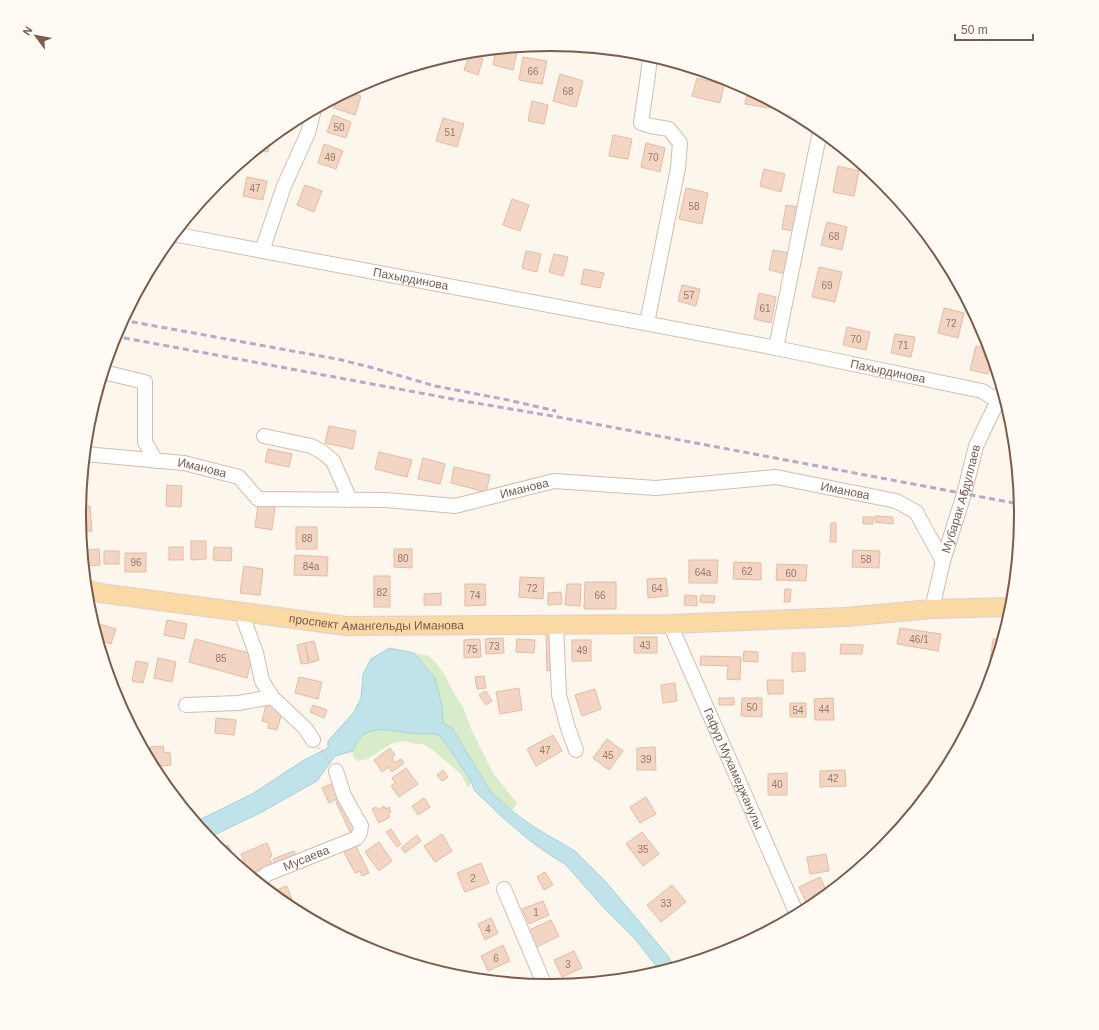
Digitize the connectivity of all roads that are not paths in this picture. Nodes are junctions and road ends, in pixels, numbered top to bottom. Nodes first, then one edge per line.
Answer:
1 (649, 62) edge
2 (312, 117) edge
3 (819, 137) edge
4 (179, 235) edge
5 (262, 251) junction
6 (648, 323) junction
7 (776, 348) junction
8 (108, 373) edge
9 (998, 395) edge
10 (999, 398) edge
11 (264, 436) dead end
12 (89, 454) edge
13 (156, 461) junction
14 (350, 500) junction
15 (943, 561) junction
16 (91, 591) edge
17 (1005, 606) edge
18 (932, 609) junction
19 (241, 612) junction
20 (556, 624) junction
21 (670, 624) junction
22 (272, 698) junction
23 (186, 705) dead end
24 (313, 740) road end
25 (576, 750) dead end
26 (336, 771) road end
27 (261, 878) edge
28 (504, 889) dead end
29 (795, 909) edge
30 (541, 979) edge

1 - 6 street
2 - 5 street
3 - 7 street
4 - 5 street, Пахырдинова
5 - 6 street, Пахырдинова
6 - 7 street, Пахырдинова
7 - 9 street, Пахырдинова
8 - 13 street
10 - 15 street, Мубарак Абдуллаев
11 - 14 street
12 - 13 street, Иманова
13 - 14 street, Иманова
14 - 15 street, Иманова
15 - 18 street, Мубарак Абдуллаев
16 - 19 main road, проспект Амангельды Иманова
17 - 18 main road
18 - 21 main road
19 - 20 main road, проспект Амангельды Иманова
19 - 22 street
20 - 21 main road, проспект Амангельды Иманова
20 - 25 street
21 - 29 street, Гафур Мухамеджанулы
22 - 23 street
22 - 24 street
26 - 27 street, Мусаева
28 - 30 street

